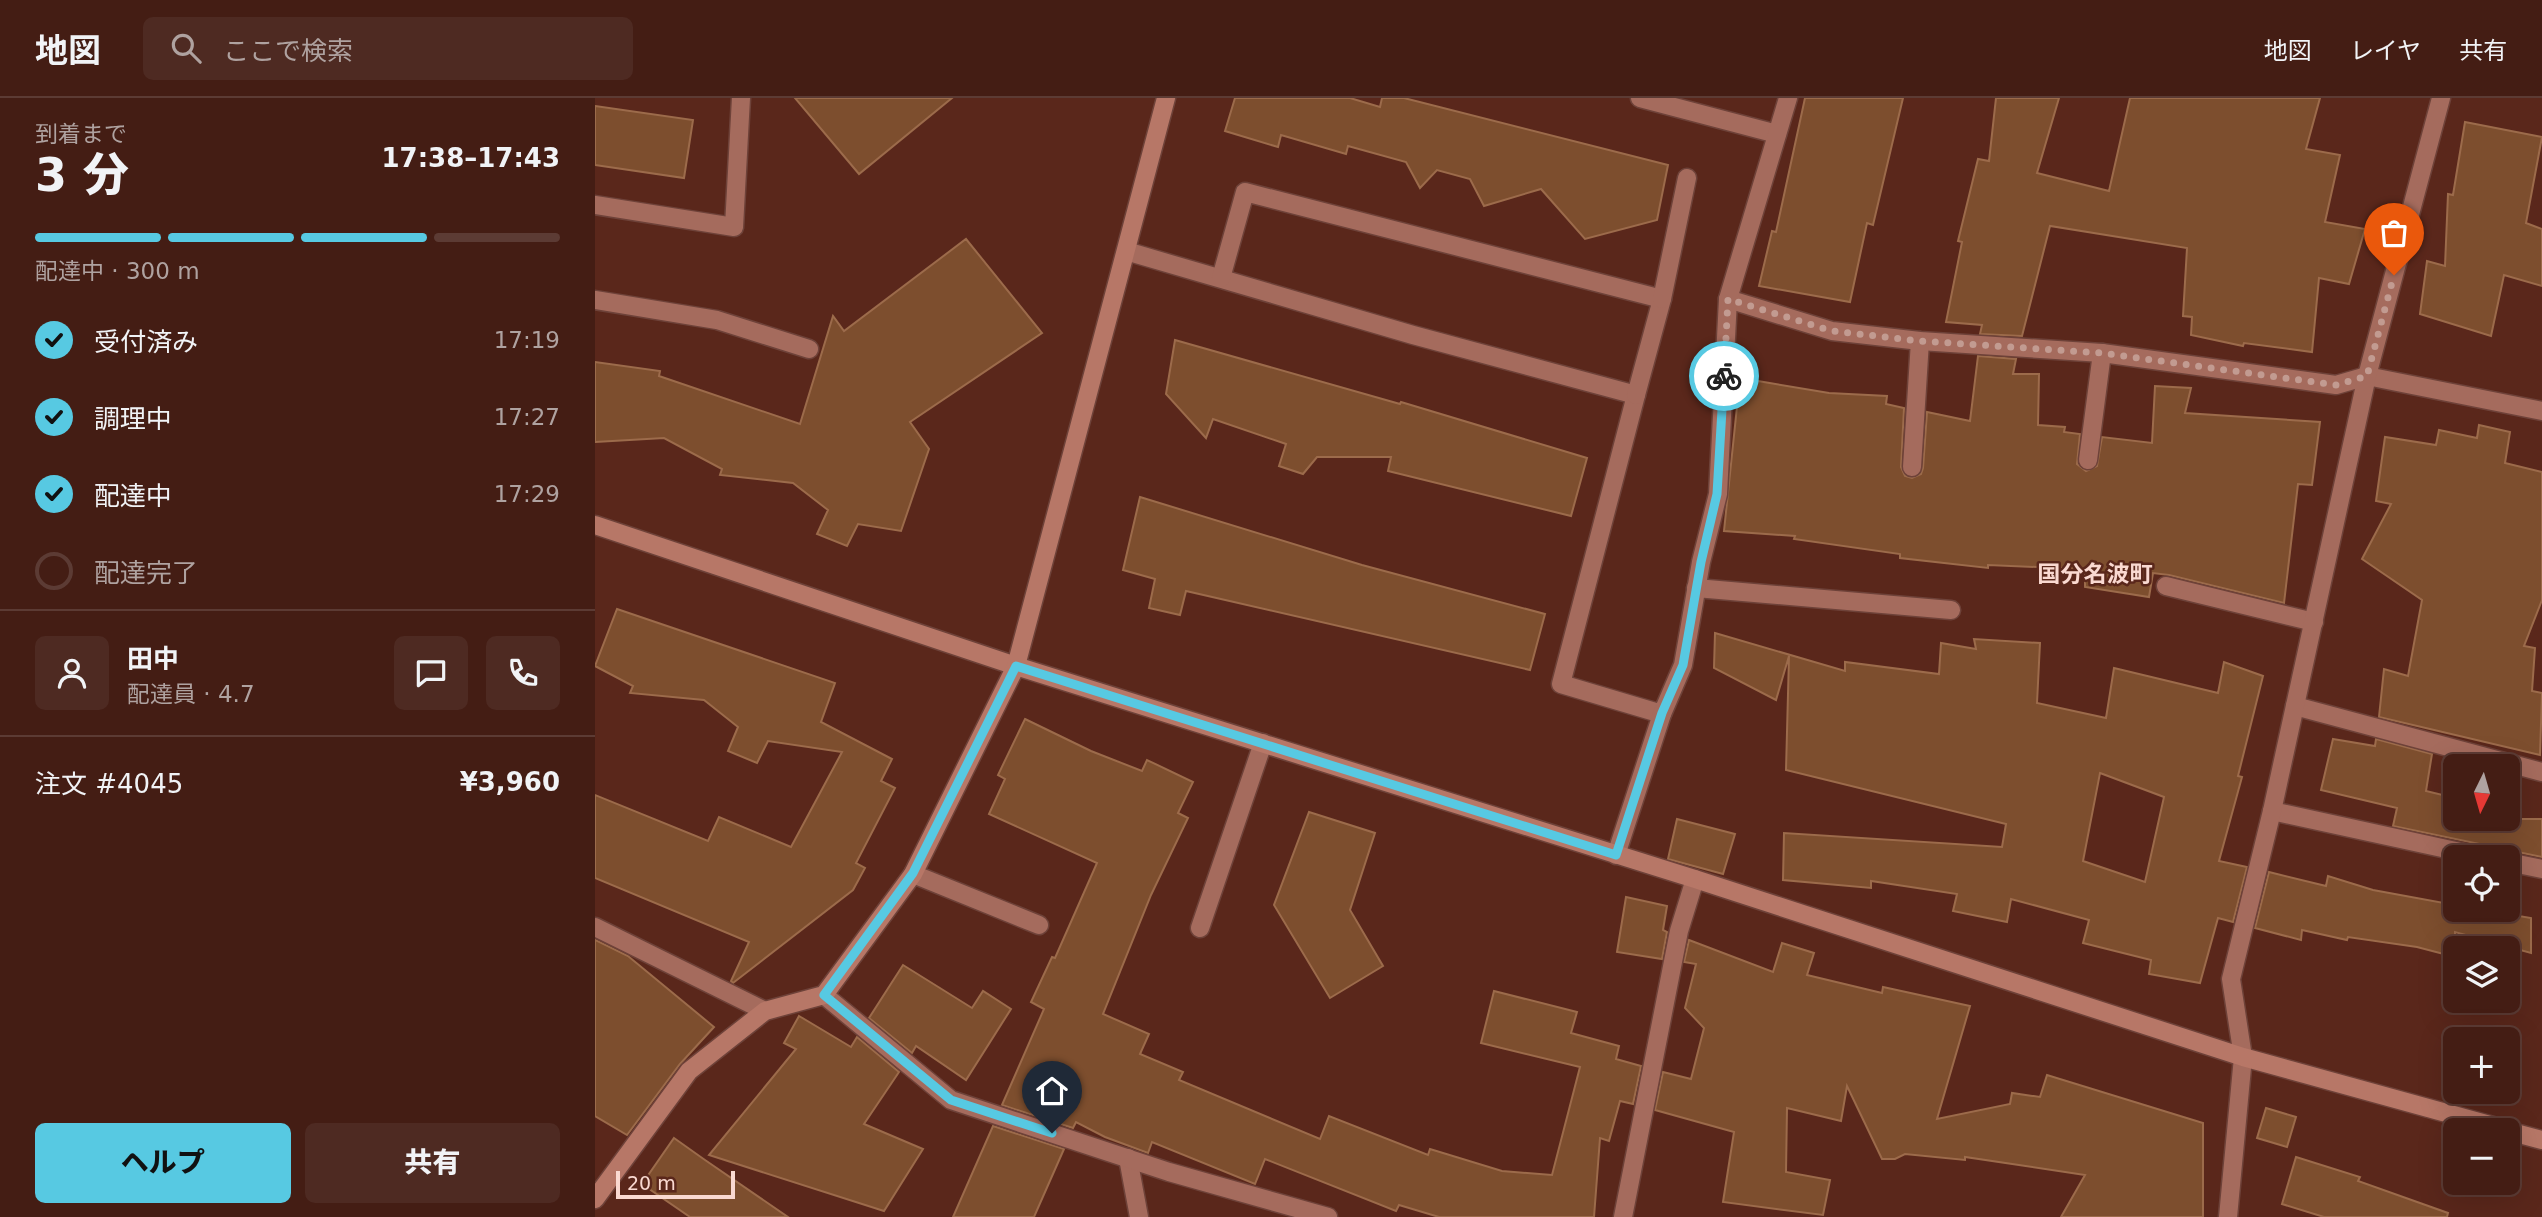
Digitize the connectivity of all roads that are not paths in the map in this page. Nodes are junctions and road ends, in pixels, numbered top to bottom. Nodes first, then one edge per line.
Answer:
1 (741, 98) edge
2 (1166, 98) edge
3 (1640, 98) edge
4 (1788, 98) edge
5 (2441, 98) edge
6 (1777, 134) junction
7 (1687, 178) dead end
8 (595, 205) edge
9 (1126, 251) junction
10 (1221, 278) junction
11 (1662, 299) junction
12 (1728, 299) junction
13 (595, 300) edge
14 (1920, 341) junction
15 (809, 349) dead end
16 (2102, 353) junction
17 (2367, 376) junction
18 (1636, 395) junction
19 (2542, 411) edge
20 (2088, 460) dead end
21 (1912, 467) dead end
22 (595, 525) edge
23 (2166, 586) dead end
24 (1696, 588) junction
25 (1951, 611) dead end
26 (2314, 622) junction
27 (1016, 666) junction
28 (2295, 706) junction
29 (1662, 713) junction
30 (1263, 743) junction
31 (2542, 772) edge
32 (2272, 811) junction
33 (2443, 848) edge
34 (1616, 855) junction
35 (2520, 864) edge
36 (2542, 869) edge
37 (913, 873) junction
38 (1695, 879) junction
39 (1039, 925) dead end
40 (595, 928) edge
41 (1200, 928) dead end
42 (824, 995) junction
43 (765, 1011) junction
44 (2243, 1057) junction
45 (2464, 1118) edge
46 (2520, 1134) edge
47 (2542, 1140) edge
48 (1128, 1158) junction
49 (595, 1199) edge
50 (1139, 1217) edge
51 (1328, 1217) edge
52 (1623, 1217) edge
53 (2228, 1217) edge

1 - 8 street
2 - 9 street
3 - 6 street
4 - 6 street
5 - 17 street
6 - 12 street
7 - 11 street
9 - 10 street
9 - 27 street
10 - 11 street
10 - 18 street
11 - 18 street
12 - 14 street
12 - 24 street
13 - 15 street
14 - 16 street
14 - 21 street
16 - 17 street
16 - 20 street
17 - 19 street
17 - 26 street
18 - 29 street
22 - 27 street
23 - 26 street
24 - 25 street
24 - 29 street
26 - 28 street
27 - 30 street
27 - 37 street
28 - 31 street
28 - 32 street
29 - 34 street
30 - 34 street
30 - 41 street
32 - 33 street
32 - 44 street
34 - 38 street
35 - 36 street
37 - 39 street
37 - 42 street
38 - 44 street
38 - 52 street
40 - 43 street
42 - 43 street
42 - 48 street
43 - 49 street
44 - 45 street
44 - 53 street
46 - 47 street
48 - 50 street
48 - 51 street

